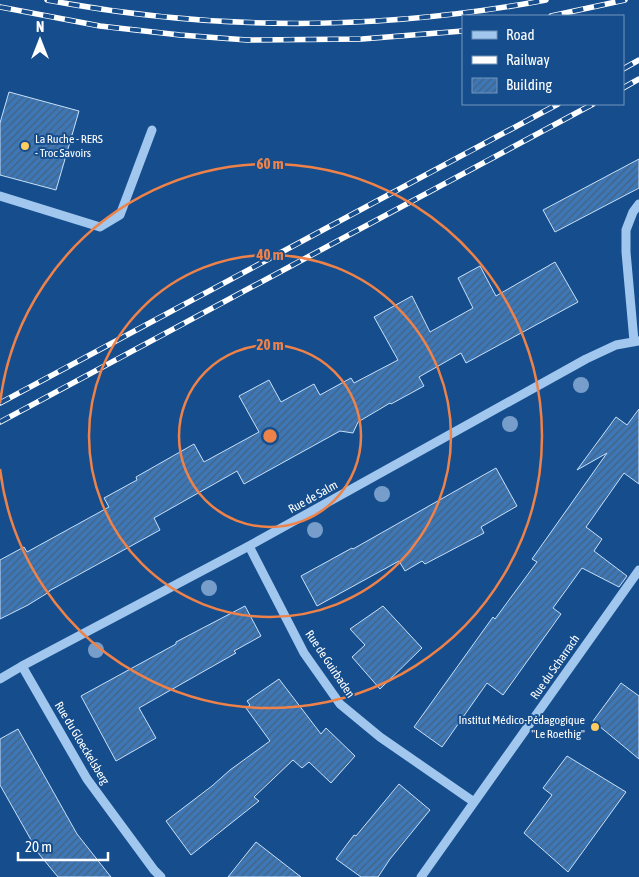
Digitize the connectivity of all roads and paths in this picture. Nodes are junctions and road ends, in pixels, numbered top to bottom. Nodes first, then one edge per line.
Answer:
1 (152, 130) dead end
2 (0, 196) edge
3 (639, 204) edge
4 (637, 341) edge
5 (249, 546) junction
6 (639, 570) edge
7 (22, 666) junction
8 (0, 679) edge
9 (474, 802) junction
10 (161, 877) edge
11 (422, 877) edge

1 - 2 street
3 - 4 street
4 - 5 street, Rue de Salm
5 - 7 street, Rue de Salm
5 - 9 street, Rue de Guirbaden
6 - 9 street, Rue du Scharrach
7 - 8 street, Rue de Salm
7 - 10 street, Rue du Gloeckelsberg
9 - 11 street, Rue du Scharrach

